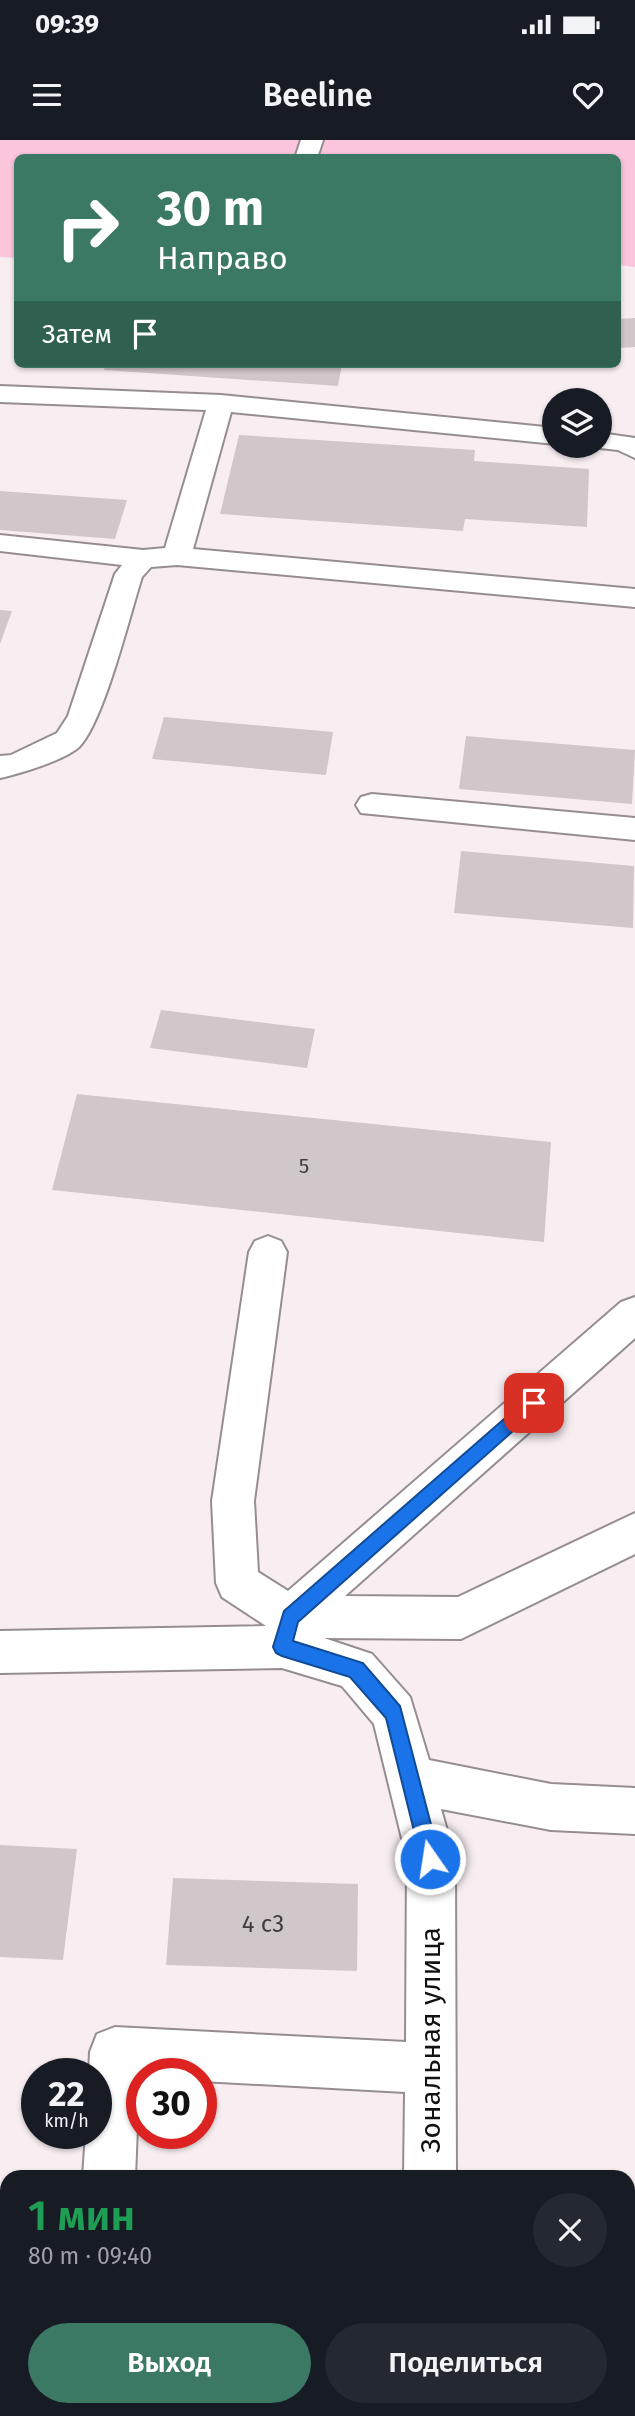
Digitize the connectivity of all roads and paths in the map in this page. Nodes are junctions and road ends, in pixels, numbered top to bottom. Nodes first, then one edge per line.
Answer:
1 (0, 394) edge
2 (221, 403) junction
3 (542, 435) edge
4 (612, 442) edge
5 (635, 450) edge
6 (0, 543) edge
7 (177, 556) junction
8 (143, 559) junction
9 (635, 598) edge
10 (0, 767) edge
11 (372, 805) dead end
12 (635, 829) edge
13 (268, 1252) dead end
14 (635, 1314) edge
15 (635, 1533) edge
16 (286, 1632) junction
17 (0, 1652) edge
18 (412, 1779) junction
19 (635, 1811) edge
20 (430, 2068) junction
21 (109, 2170) edge
22 (430, 2170) edge

1 - 2 street
2 - 3 street
2 - 7 street
4 - 5 street
6 - 8 street
7 - 8 street
7 - 9 street
8 - 10 street
11 - 12 street
13 - 16 street
14 - 16 street
15 - 16 street
16 - 17 street
16 - 18 street, Зональная улица
18 - 19 street
18 - 20 street, Зональная улица
20 - 21 street
20 - 22 street, Зональная улица

